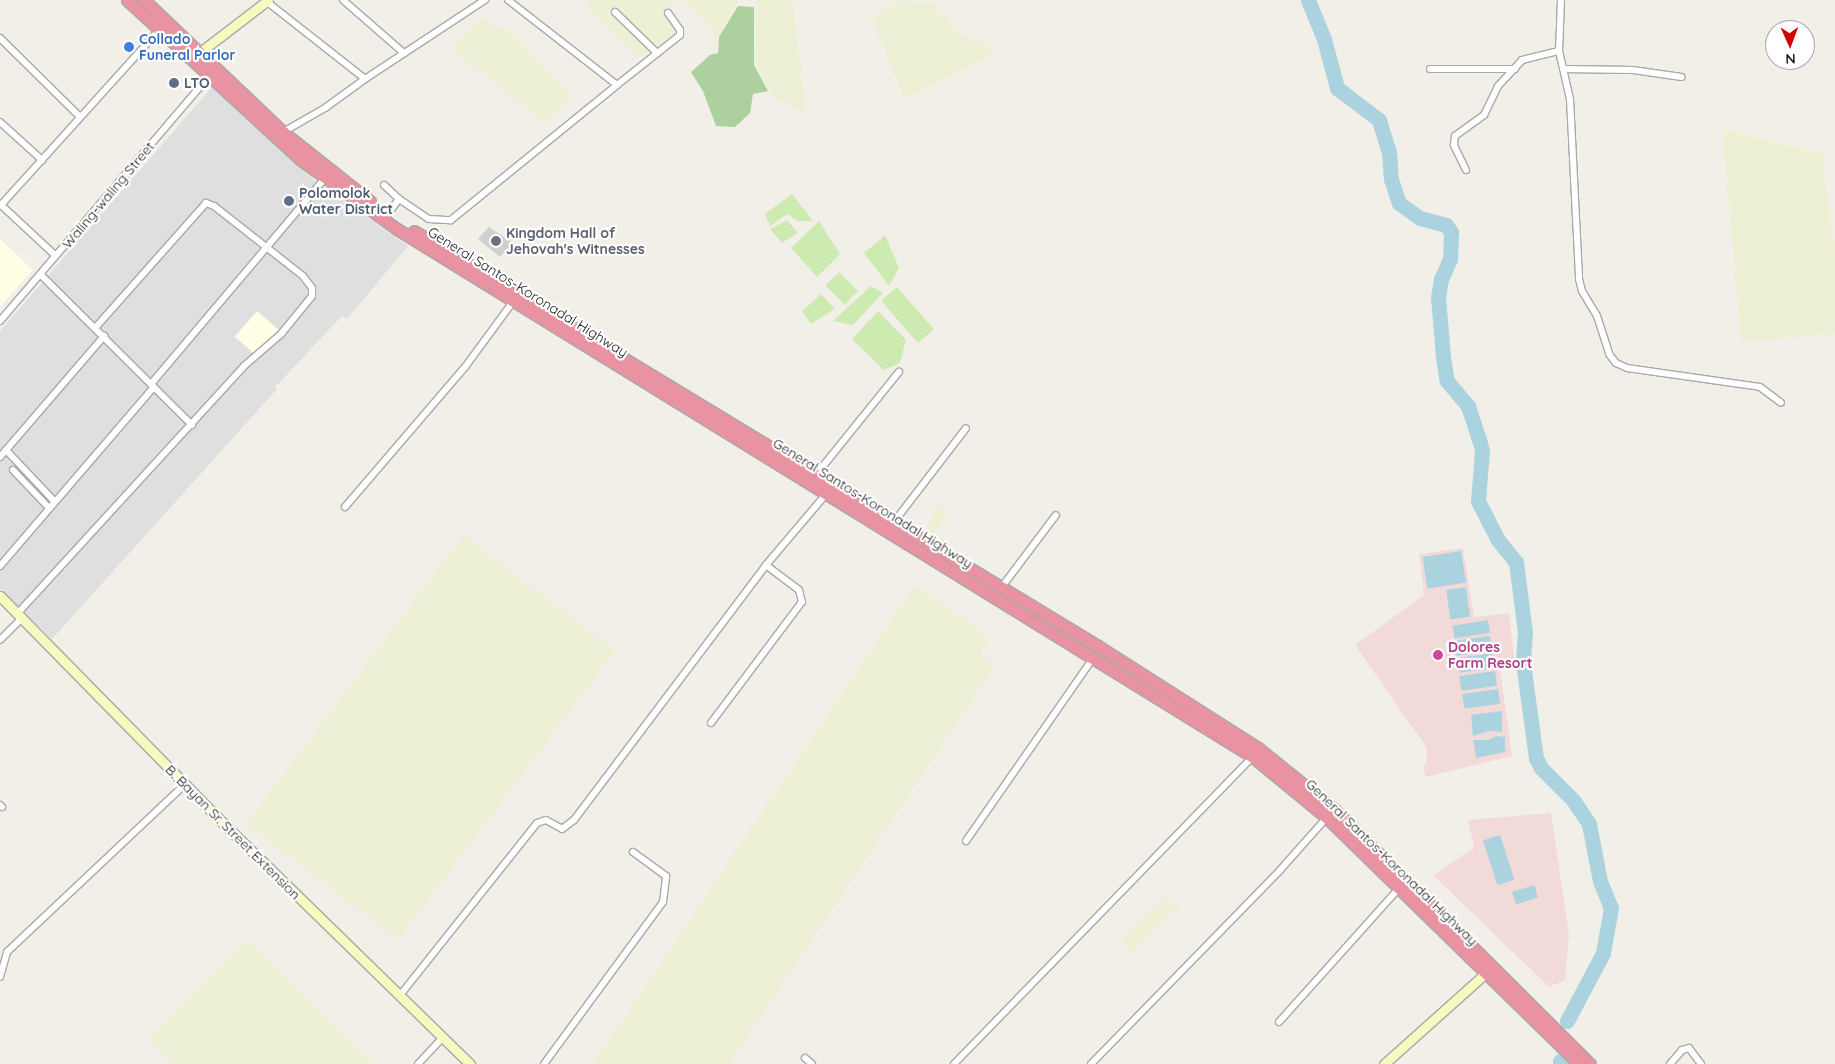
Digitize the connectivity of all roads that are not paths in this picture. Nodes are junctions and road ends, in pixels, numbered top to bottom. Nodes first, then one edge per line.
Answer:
1 (127, 0) edge
2 (144, 0) edge
3 (343, 0) edge
4 (486, 0) edge
5 (508, 0) edge
6 (1561, 0) edge
7 (267, 1) edge
8 (614, 12) dead end
9 (668, 13) dead end
10 (160, 29) junction
11 (0, 38) edge
12 (1559, 51) junction
13 (404, 53) junction
14 (657, 53) junction
15 (195, 56) junction
16 (1430, 69) dead end
17 (1515, 69) junction
18 (1564, 69) junction
19 (212, 71) junction
20 (1681, 77) dead end
21 (365, 79) junction
22 (616, 85) junction
23 (80, 116) junction
24 (0, 122) edge
25 (283, 132) junction
26 (42, 160) junction
27 (1466, 170) dead end
28 (328, 175) junction
29 (384, 185) dead end
30 (399, 199) junction
31 (0, 204) edge
32 (388, 214) junction
33 (266, 247) junction
34 (56, 256) junction
35 (41, 275) junction
36 (512, 303) junction
37 (0, 322) edge
38 (96, 327) junction
39 (104, 336) junction
40 (899, 372) dead end
41 (152, 386) junction
42 (1781, 402) dead end
43 (192, 425) junction
44 (966, 428) dead end
45 (6, 450) junction
46 (0, 457) edge
47 (13, 470) dead end
48 (814, 479) junction
49 (829, 488) junction
50 (55, 502) junction
51 (345, 507) dead end
52 (50, 508) junction
53 (1056, 515) dead end
54 (894, 522) junction
55 (766, 565) junction
56 (0, 566) edge
57 (1001, 588) junction
58 (0, 596) edge
59 (20, 616) junction
60 (0, 640) edge
61 (1094, 656) junction
62 (1210, 723) junction
63 (711, 724) dead end
64 (1253, 757) junction
65 (185, 784) junction
66 (1330, 813) junction
67 (966, 841) dead end
68 (633, 852) dead end
69 (1400, 888) junction
70 (1490, 970) junction
71 (0, 978) edge
72 (401, 994) junction
73 (1280, 1022) dead end
74 (442, 1037) junction
75 (805, 1058) dead end
76 (418, 1064) edge
77 (470, 1064) edge
78 (544, 1064) edge
79 (812, 1064) edge
80 (954, 1064) edge
81 (1091, 1064) edge
82 (1384, 1064) edge
83 (1579, 1064) edge
84 (1590, 1064) edge
85 (1670, 1064) edge
86 (1702, 1064) edge

1 - 10 highway, General Santos-Koronadal Highway
2 - 15 highway, General Santos-Koronadal Highway
3 - 13 street
4 - 13 street
5 - 22 street
6 - 12 street
7 - 15 street
7 - 21 street
8 - 14 street
9 - 14 street
10 - 15 highway, General Santos-Koronadal Highway
10 - 23 street
11 - 23 street
12 - 17 street
12 - 18 street
13 - 21 street
14 - 22 street
15 - 19 highway, General Santos-Koronadal Highway
16 - 17 street
17 - 27 street
18 - 20 street
18 - 42 street
19 - 25 highway, General Santos-Koronadal Highway
19 - 28 highway, General Santos-Koronadal Highway
19 - 34 street, Waling-waling Street
21 - 25 street
22 - 30 street
23 - 26 street
24 - 26 street
25 - 28 highway, General Santos-Koronadal Highway
26 - 31 street
28 - 32 highway, General Santos-Koronadal Highway
28 - 33 street
28 - 36 highway, General Santos-Koronadal Highway
29 - 30 street
30 - 32 street
31 - 34 street
32 - 48 highway, General Santos-Koronadal Highway
33 - 38 street
33 - 41 street
33 - 43 street
34 - 35 street, Waling-waling Street
35 - 37 street, Waling-waling Street
35 - 38 street
36 - 48 highway, General Santos-Koronadal Highway
36 - 51 street
38 - 39 street
39 - 41 street
39 - 45 street
40 - 48 street
41 - 43 street
41 - 50 street
43 - 59 street
44 - 54 street
45 - 46 street
45 - 50 street
47 - 52 street
48 - 49 highway, General Santos-Koronadal Highway
49 - 54 highway, General Santos-Koronadal Highway
49 - 55 street
49 - 61 highway, General Santos-Koronadal Highway
50 - 52 street
52 - 56 street
53 - 57 street
54 - 57 highway, General Santos-Koronadal Highway
55 - 63 street
55 - 72 street
57 - 62 highway, General Santos-Koronadal Highway
58 - 59 street, B. Bayan Sr. Street Extension
59 - 60 street
59 - 65 street, B. Bayan Sr. Street Extension
61 - 62 highway, General Santos-Koronadal Highway
61 - 67 street
62 - 64 highway, General Santos-Koronadal Highway
62 - 66 highway, General Santos-Koronadal Highway
64 - 66 highway, General Santos-Koronadal Highway
64 - 80 street
65 - 71 street
65 - 72 street, B. Bayan Sr. Street Extension
66 - 69 highway, General Santos-Koronadal Highway
66 - 70 highway, General Santos-Koronadal Highway
66 - 81 street
68 - 78 street
69 - 70 highway, General Santos-Koronadal Highway
69 - 73 street
70 - 82 street
70 - 83 highway, General Santos-Koronadal Highway
70 - 84 highway, General Santos-Koronadal Highway
72 - 74 street, B. Bayan Sr. Street Extension
74 - 76 street
74 - 77 street, B. Bayan Sr. Street Extension
75 - 79 street
85 - 86 street

